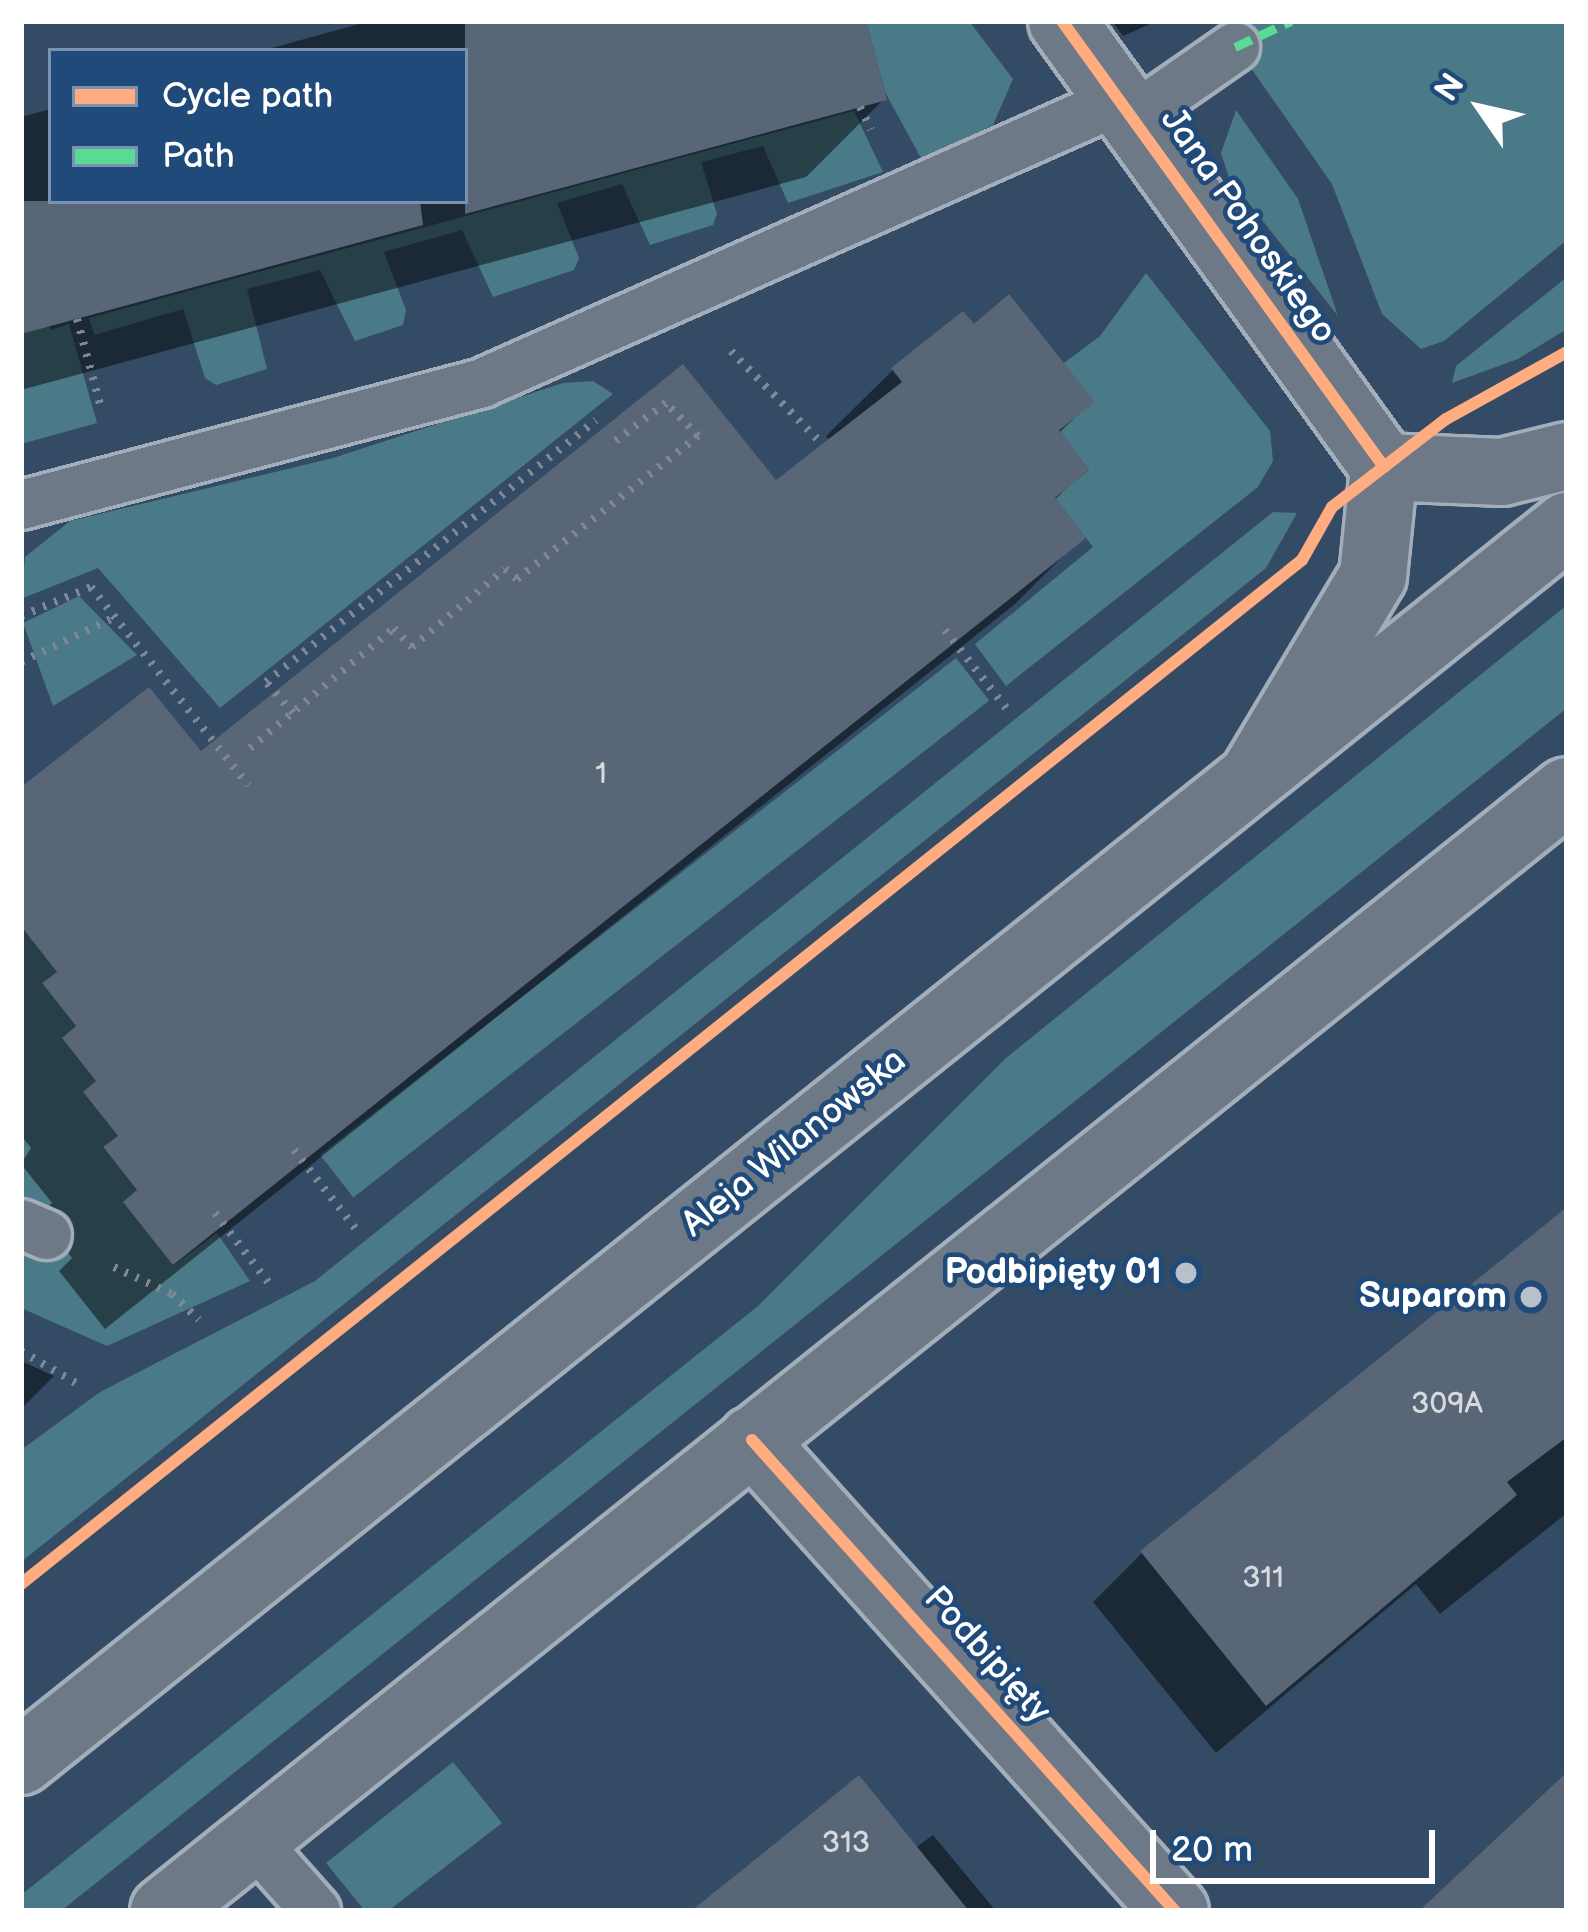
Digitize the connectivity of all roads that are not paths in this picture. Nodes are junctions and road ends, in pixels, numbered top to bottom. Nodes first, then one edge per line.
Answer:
1 (1062, 21) edge
2 (1235, 47) dead end
3 (1128, 108) junction
4 (1567, 456) edge
5 (1384, 467) junction
6 (21, 506) edge
7 (1567, 526) edge
8 (1254, 775) junction
9 (1567, 791) edge
10 (752, 1440) junction
11 (21, 1762) edge
12 (253, 1840) junction
13 (164, 1911) edge
14 (316, 1911) edge
15 (1175, 1911) edge

1 - 3 main road, Jana Pohoskiego
2 - 3 lane
3 - 5 main road, Jana Pohoskiego
3 - 6 lane
4 - 5 main road
5 - 8 main road
7 - 8 main road, Aleja Wilanowska
8 - 11 main road, Aleja Wilanowska
9 - 10 main road
10 - 12 main road
10 - 15 main road, Podbipięty
12 - 13 main road
12 - 14 lane

